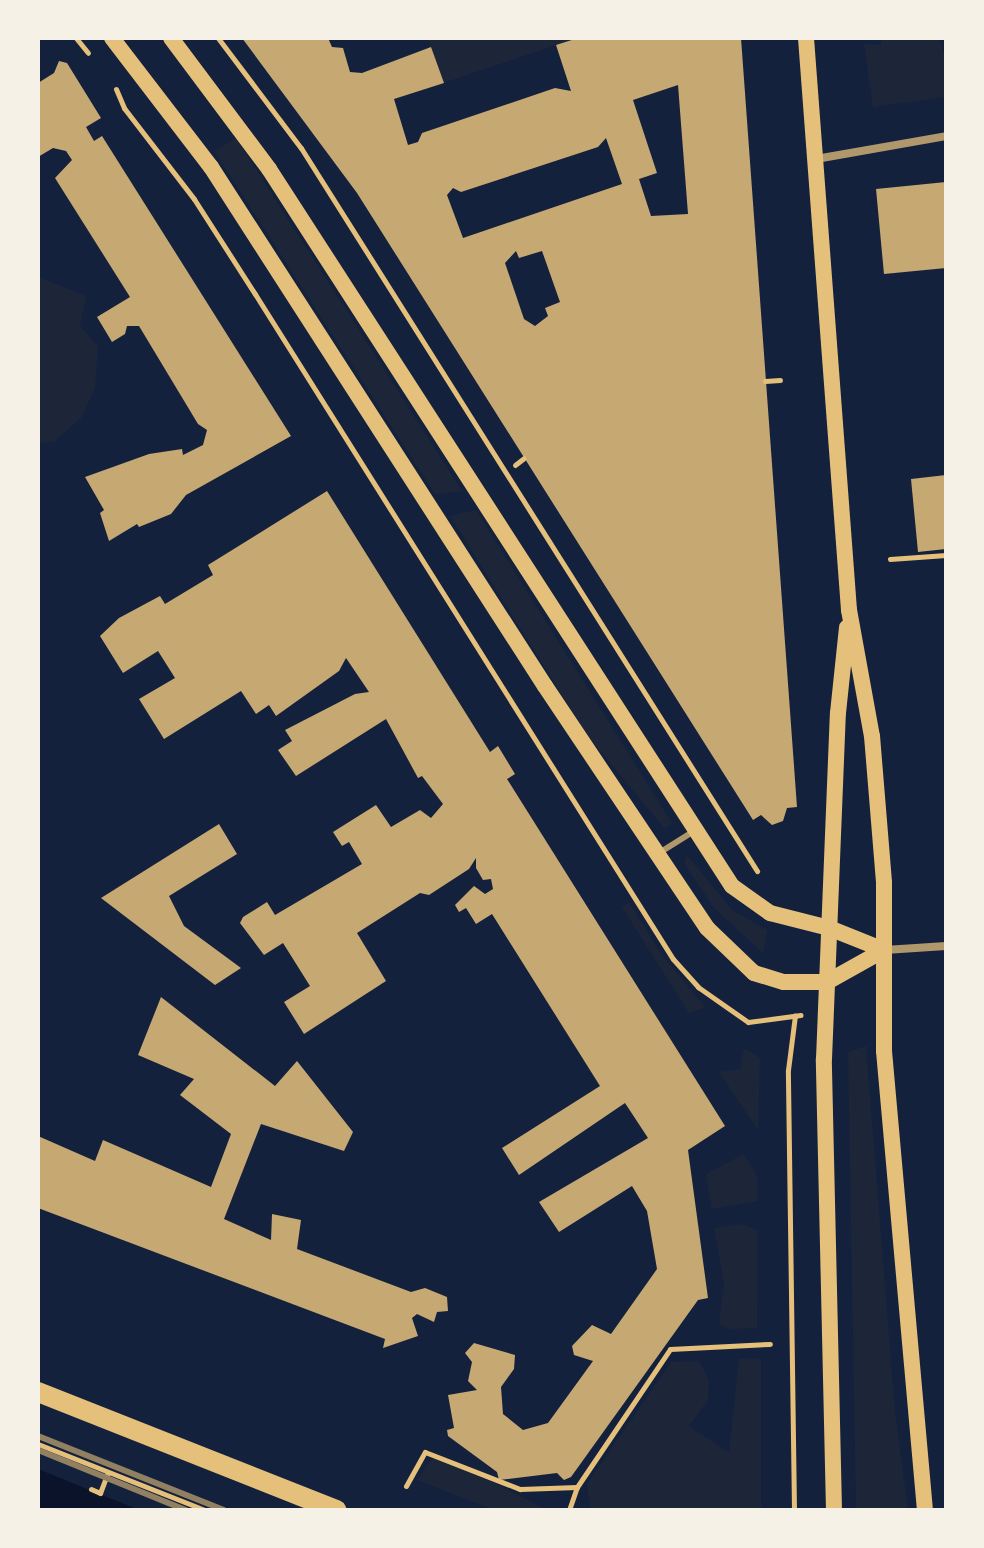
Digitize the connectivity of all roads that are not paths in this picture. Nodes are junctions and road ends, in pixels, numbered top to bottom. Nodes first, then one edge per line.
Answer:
1 (112, 38) edge
2 (171, 38) edge
3 (806, 38) edge
4 (946, 136) edge
5 (816, 159) junction
6 (849, 610) junction
7 (695, 830) junction
8 (659, 853) junction
9 (829, 928) junction
10 (946, 946) edge
11 (884, 950) junction
12 (827, 982) junction
13 (38, 1392) edge
14 (336, 1510) edge
15 (834, 1510) edge
16 (925, 1510) edge

1 - 8 main road
2 - 7 main road
3 - 5 main road
4 - 5 street
5 - 6 main road
6 - 9 main road
6 - 11 main road
7 - 8 lane
7 - 9 main road
8 - 12 main road
9 - 11 main road
9 - 12 main road
10 - 11 street
11 - 12 main road
11 - 16 main road
12 - 15 main road
13 - 14 main road

